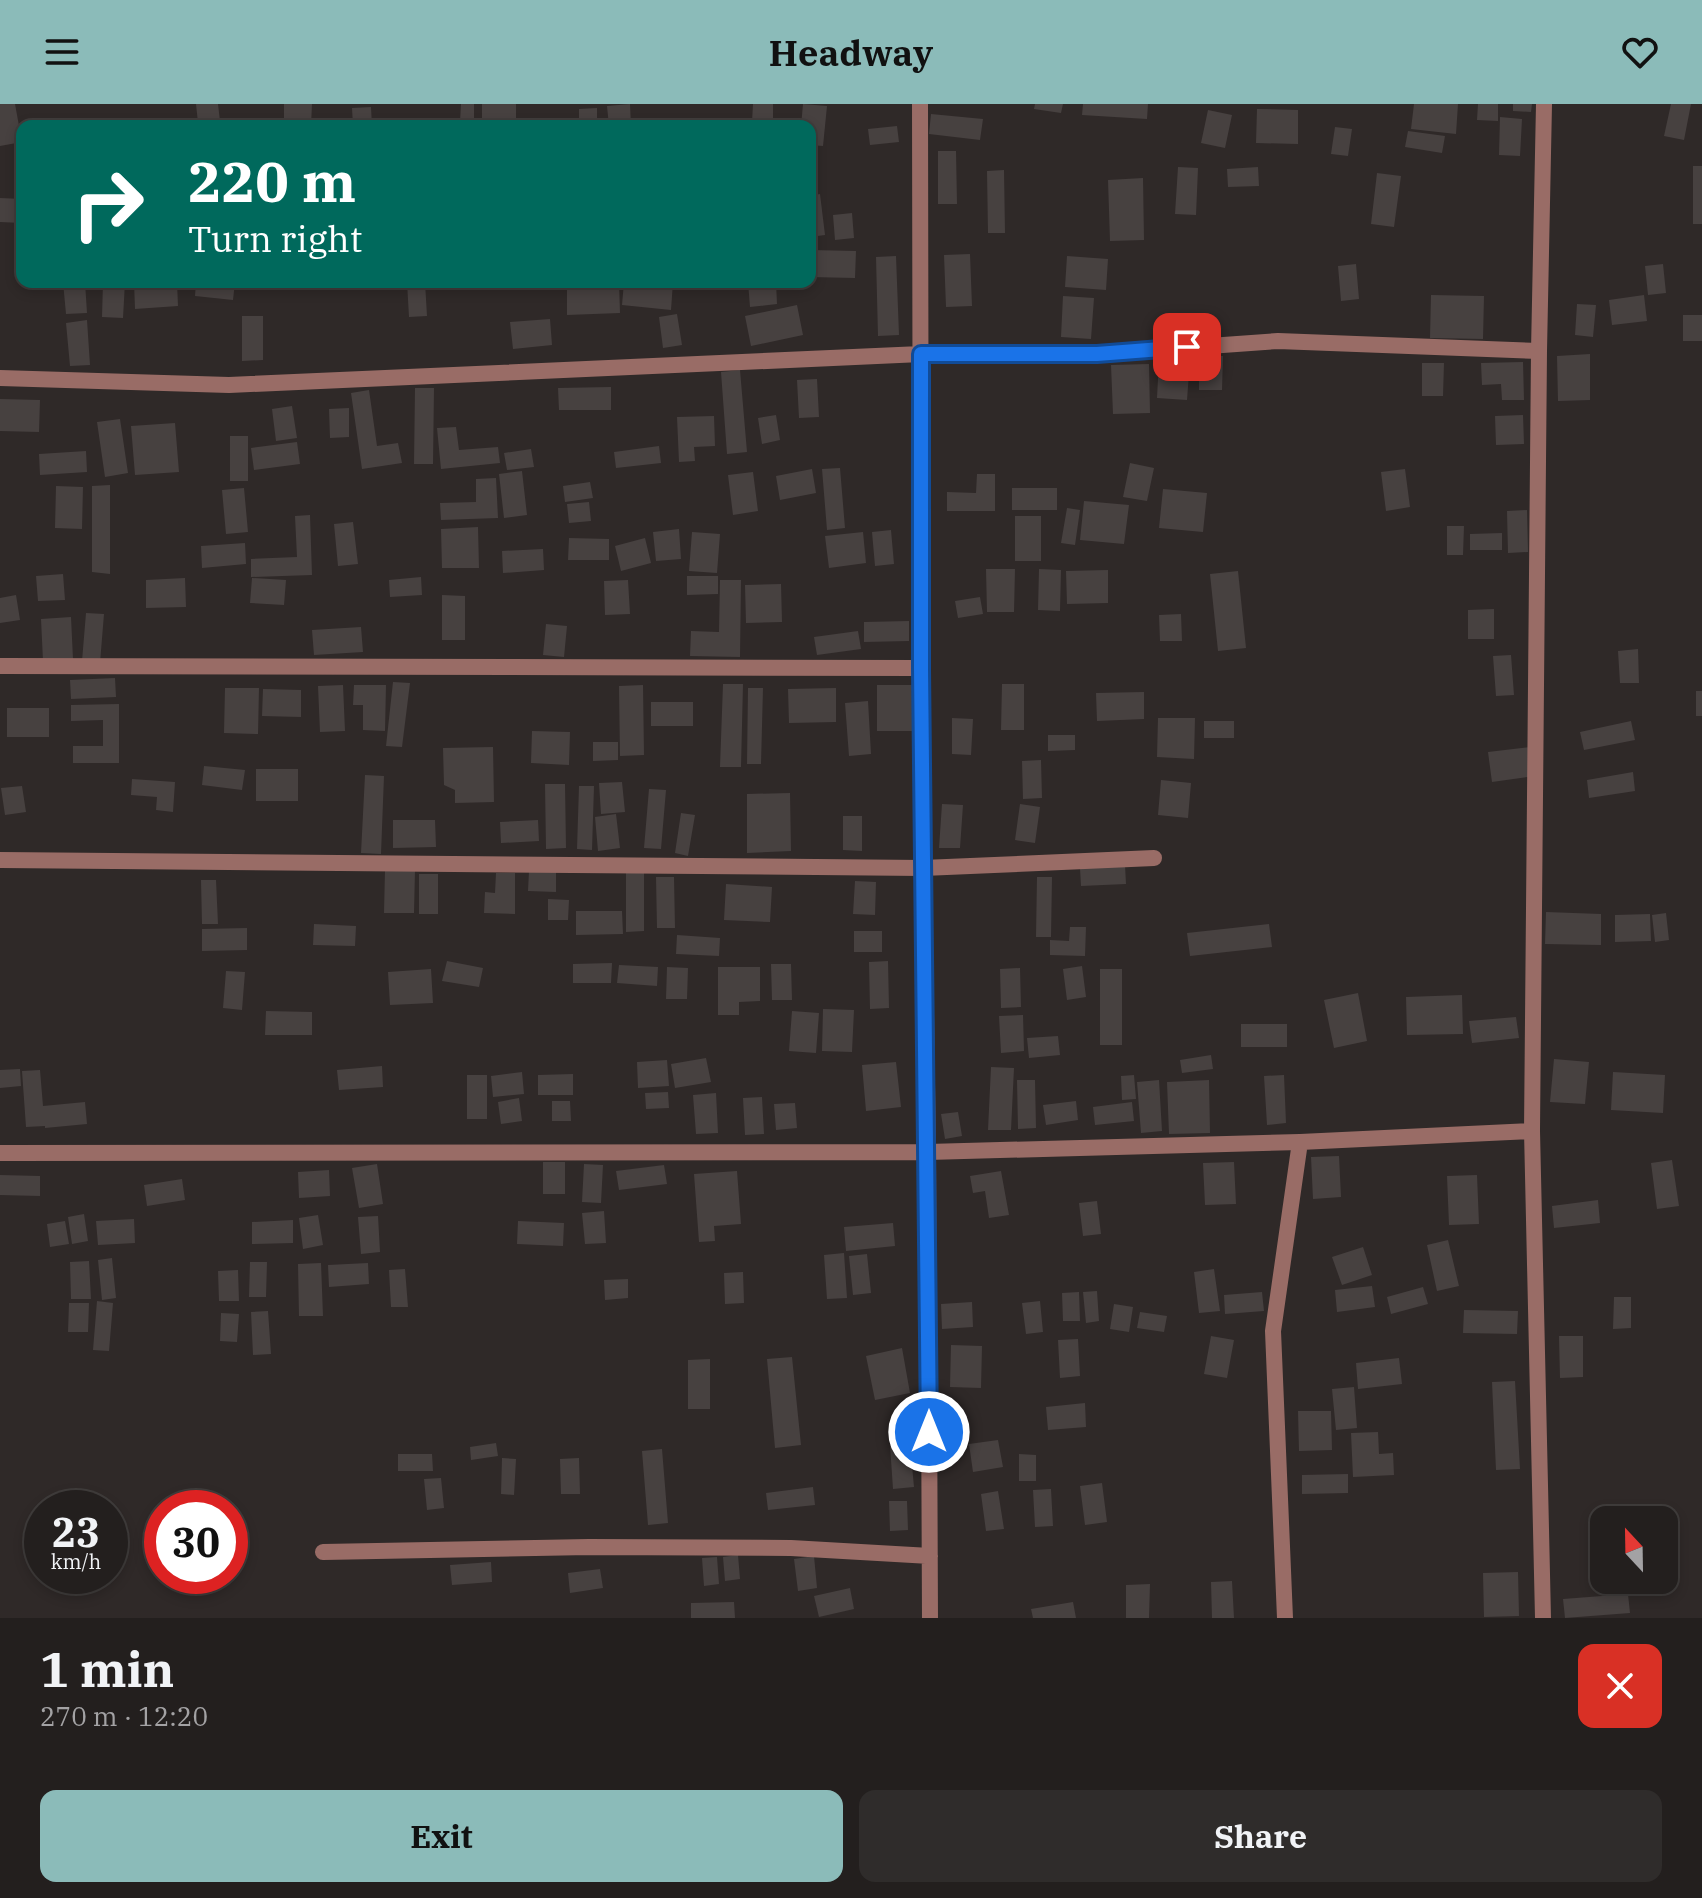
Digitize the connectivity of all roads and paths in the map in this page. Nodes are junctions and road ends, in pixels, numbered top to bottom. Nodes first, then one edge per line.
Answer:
1 (920, 104) edge
2 (1544, 104) edge
3 (1539, 351) junction
4 (921, 354) junction
5 (0, 378) edge
6 (0, 666) edge
7 (921, 668) junction
8 (1154, 858) dead end
9 (0, 860) edge
10 (923, 868) junction
11 (1532, 1131) junction
12 (1300, 1142) junction
13 (928, 1152) junction
14 (0, 1153) edge
15 (323, 1552) dead end
16 (930, 1556) junction
17 (930, 1618) edge
18 (1285, 1618) edge
19 (1543, 1618) edge

1 - 4 street
2 - 3 street
3 - 4 street
3 - 11 street
4 - 5 street
4 - 7 street
6 - 7 street
7 - 10 street
8 - 10 street
9 - 10 street
10 - 13 street
11 - 12 street
11 - 19 street
12 - 13 street
12 - 18 street
13 - 14 street
13 - 16 street
15 - 16 street
16 - 17 street

